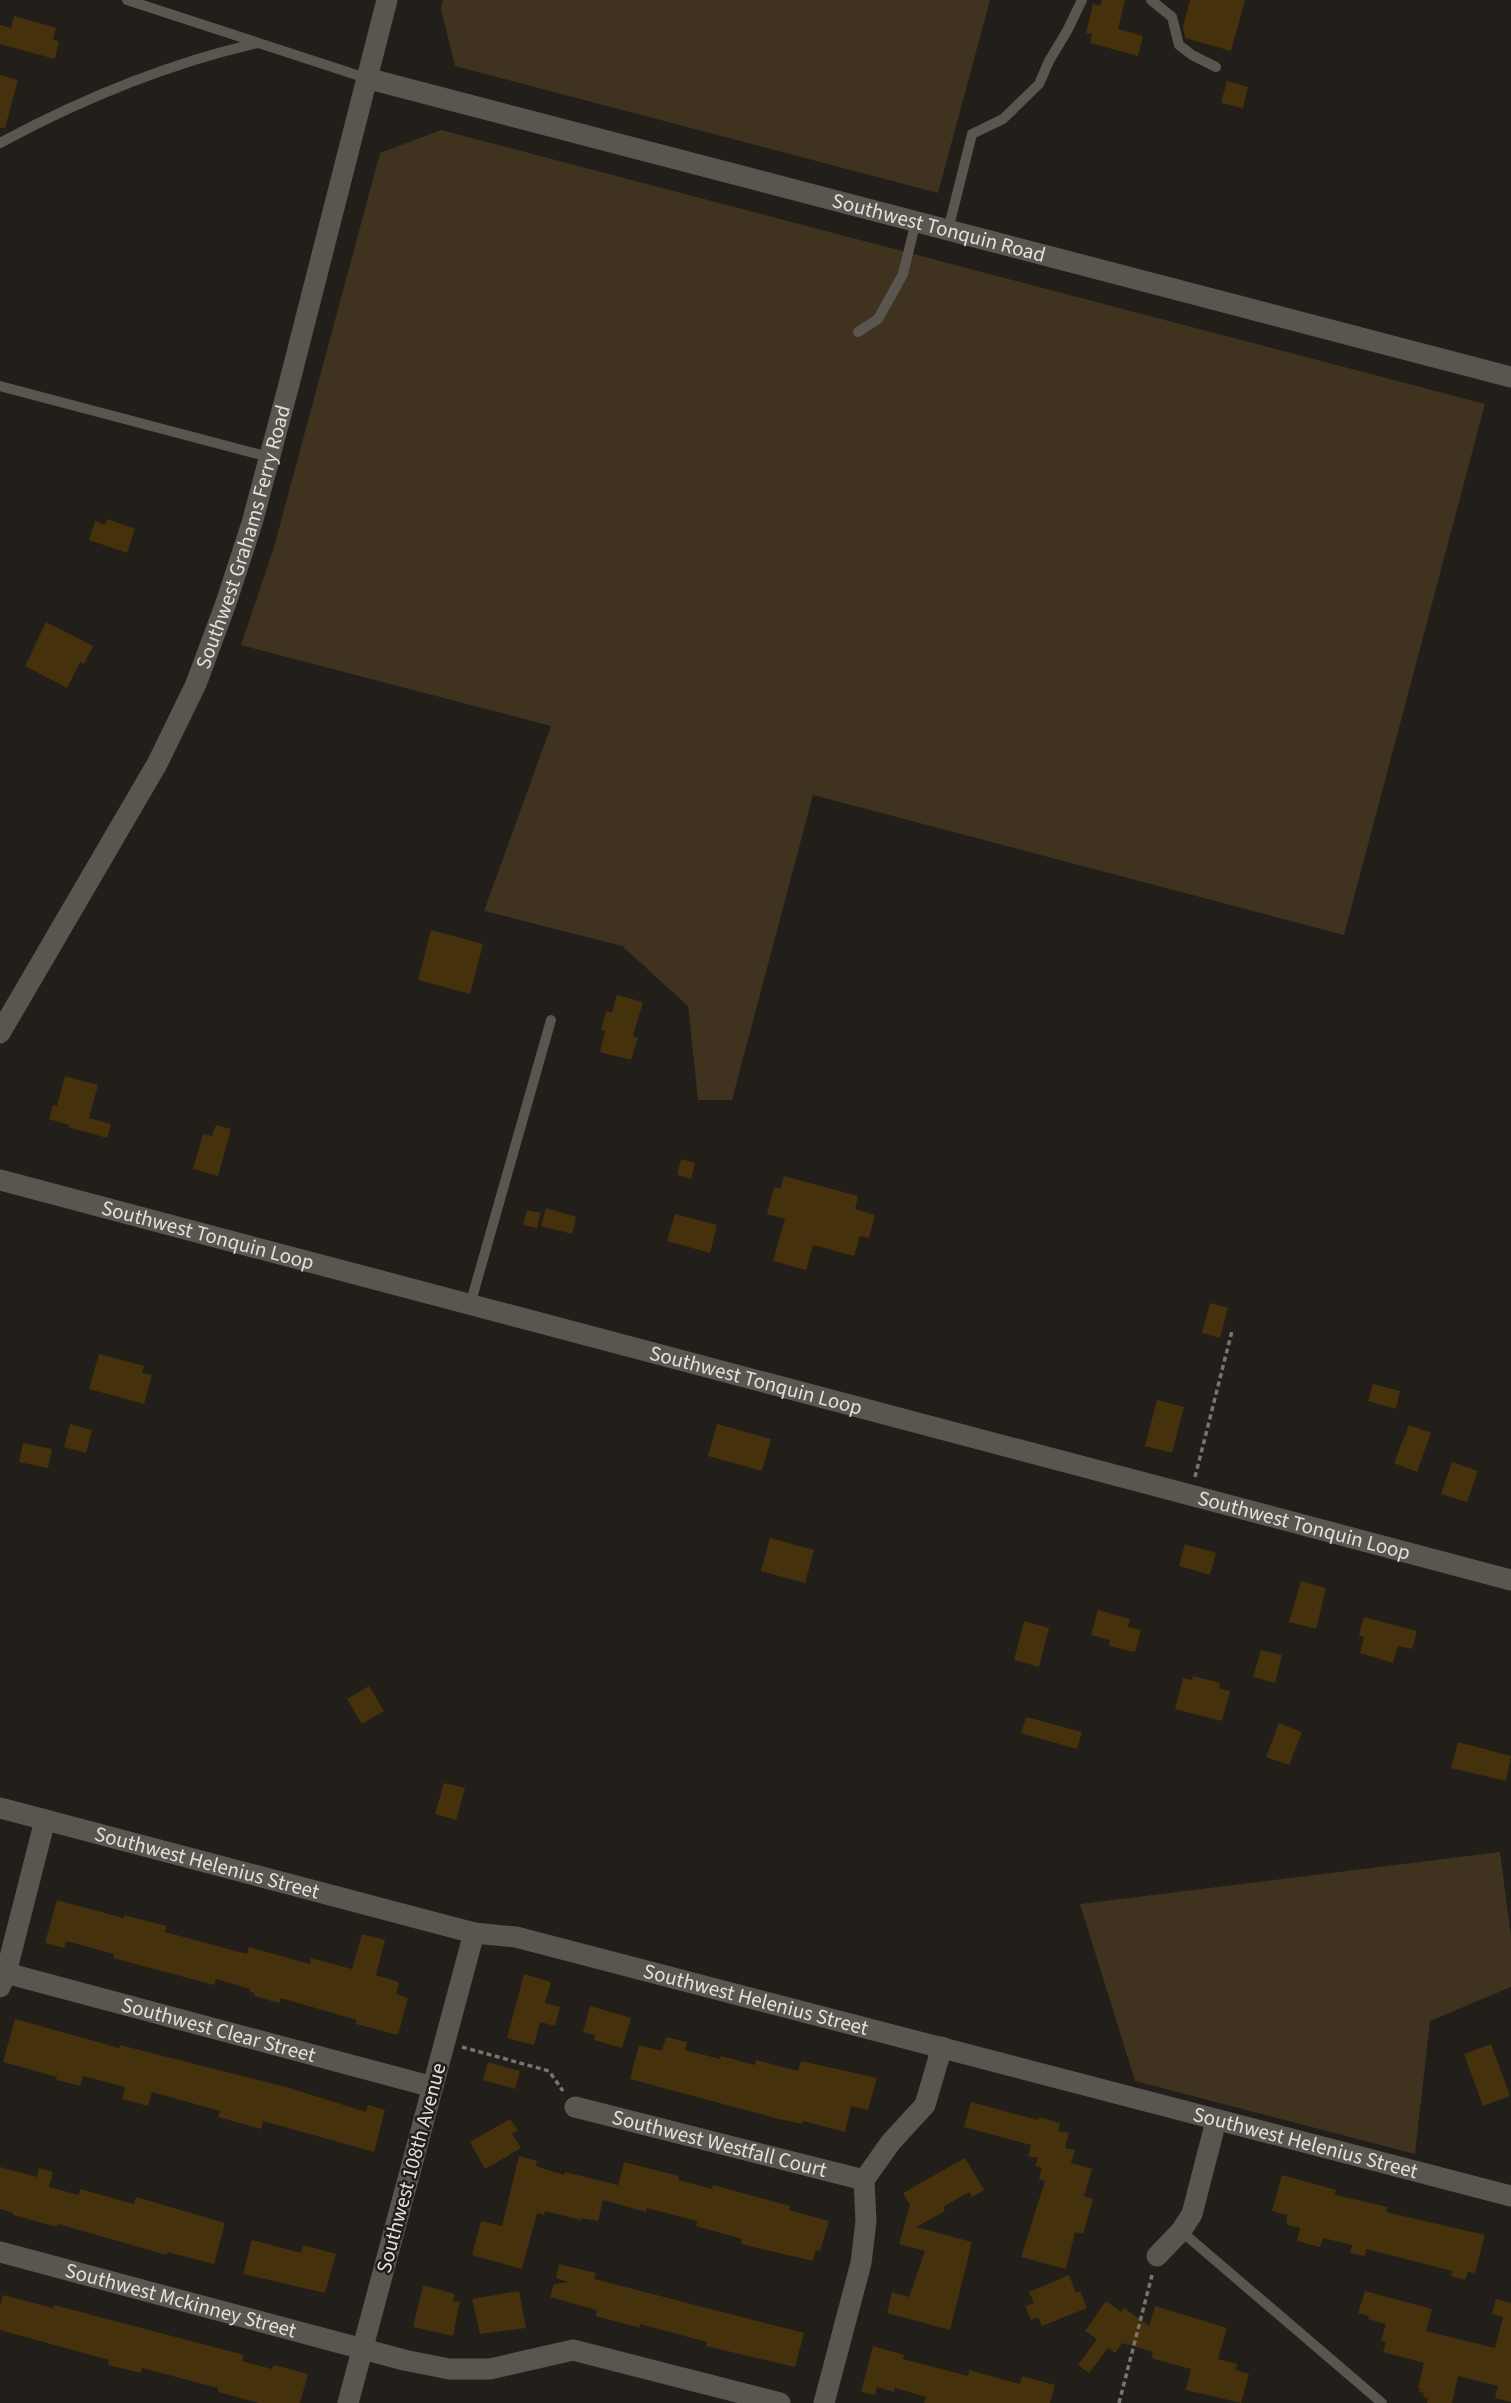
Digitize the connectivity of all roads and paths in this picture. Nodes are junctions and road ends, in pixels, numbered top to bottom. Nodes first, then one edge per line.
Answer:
1 (127, 0) edge
2 (387, 0) edge
3 (1082, 0) edge
4 (1151, 0) edge
5 (258, 43) junction
6 (1216, 68) dead end
7 (366, 78) junction
8 (0, 143) edge
9 (916, 221) junction
10 (948, 230) junction
11 (858, 332) dead end
12 (1511, 377) edge
13 (0, 386) edge
14 (269, 457) junction
15 (551, 1020) dead end
16 (0, 1033) edge
17 (0, 1180) edge
18 (470, 1305) junction
19 (1232, 1331) dead end
20 (1191, 1496) junction
21 (1511, 1580) edge
22 (0, 1808) edge
23 (45, 1820) junction
24 (474, 1933) junction
25 (3, 1980) edge
26 (445, 2042) junction
27 (942, 2047) junction
28 (433, 2087) junction
29 (575, 2107) joint
30 (1216, 2121) junction
31 (864, 2180) junction
32 (1511, 2196) edge
33 (1181, 2231) junction
34 (0, 2252) edge
35 (1157, 2256) joint
36 (362, 2348) junction
37 (348, 2403) edge
38 (780, 2403) edge
39 (824, 2403) edge
40 (1119, 2403) edge
41 (1381, 2403) edge

1 - 5 lane
2 - 7 street, Southwest Grahams Ferry Road
3 - 10 lane
4 - 6 lane
5 - 7 lane
5 - 8 lane
7 - 9 street, Southwest Tonquin Road
7 - 14 street, Southwest Grahams Ferry Road
9 - 10 street, Southwest Tonquin Road
9 - 11 lane
10 - 12 street, Southwest Tonquin Road
13 - 14 lane
14 - 16 street, Southwest Grahams Ferry Road
15 - 18 lane
17 - 18 street, Southwest Tonquin Loop
18 - 20 street, Southwest Tonquin Loop
19 - 20 path
20 - 21 street, Southwest Tonquin Loop
22 - 23 street, Southwest Helenius Street
23 - 24 street, Southwest Helenius Street
23 - 25 street
24 - 26 street, Southwest 108th Avenue
24 - 27 street, Southwest Helenius Street
25 - 28 street, Southwest Clear Street
26 - 28 street, Southwest 108th Avenue
26 - 29 path
27 - 30 street, Southwest Helenius Street
27 - 31 street
28 - 36 street, Southwest 108th Avenue
29 - 31 street, Southwest Westfall Court
30 - 32 street, Southwest Helenius Street
30 - 33 street
31 - 39 street
33 - 35 street
33 - 41 lane
34 - 36 street, Southwest Mckinney Street
35 - 40 path
36 - 37 street, Southwest 108th Avenue
36 - 38 street, Southwest Mckinney Street

